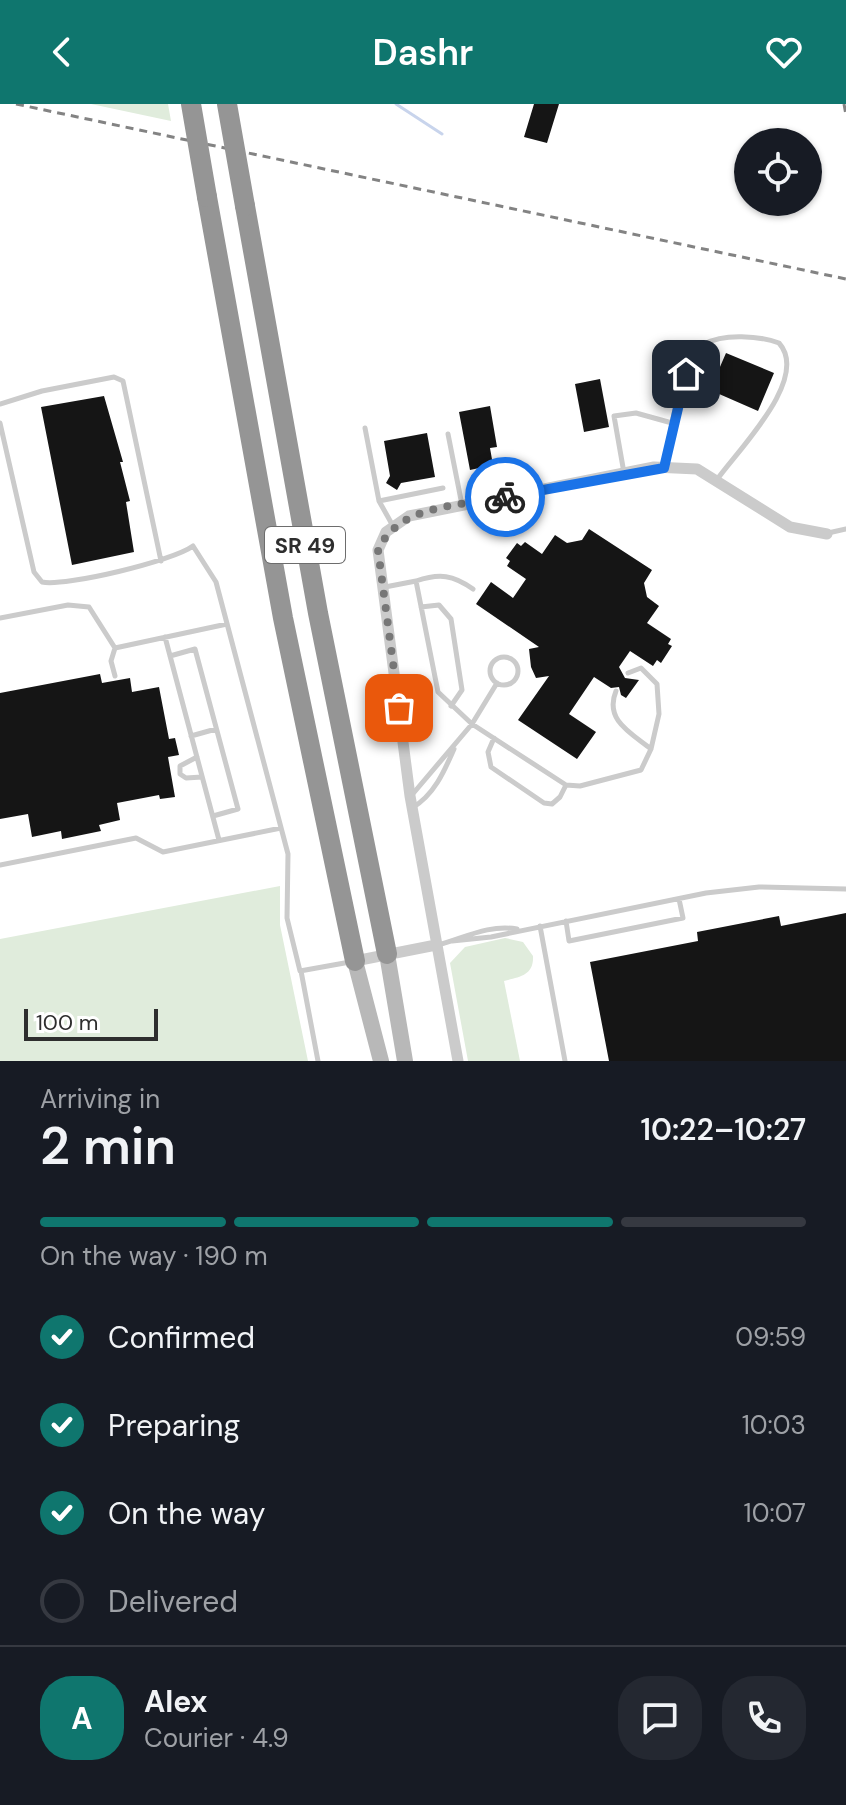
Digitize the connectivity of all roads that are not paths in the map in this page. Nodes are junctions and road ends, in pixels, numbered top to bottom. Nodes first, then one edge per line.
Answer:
1 (191, 104) edge
2 (227, 104) edge
3 (0, 404) edge
4 (0, 423) edge
5 (672, 423) junction
6 (365, 428) dead end
7 (448, 434) dead end
8 (664, 468) junction
9 (624, 473) junction
10 (716, 482) junction
11 (443, 488) dead end
12 (379, 501) junction
13 (463, 506) junction
14 (393, 527) junction
15 (846, 529) edge
16 (827, 534) joint
17 (161, 561) junction
18 (416, 581) junction
19 (383, 587) junction
20 (473, 589) dead end
21 (421, 607) junction
22 (0, 618) edge
23 (227, 624) junction
24 (165, 637) junction
25 (115, 648) junction
26 (170, 656) junction
27 (628, 673) dead end
28 (115, 676) dead end
29 (497, 683) junction
30 (616, 691) dead end
31 (451, 706) junction
32 (472, 724) junction
33 (216, 729) junction
34 (191, 736) junction
35 (494, 738) junction
36 (456, 745) junction
37 (651, 749) junction
38 (197, 757) junction
39 (202, 777) junction
40 (566, 785) junction
41 (411, 802) junction
42 (213, 816) junction
43 (281, 828) junction
44 (219, 840) junction
45 (0, 865) edge
46 (846, 889) edge
47 (679, 899) junction
48 (566, 921) junction
49 (540, 926) junction
50 (436, 945) junction
51 (387, 954) junction
52 (355, 961) junction
53 (301, 971) junction
54 (318, 1061) edge
55 (381, 1061) edge
56 (405, 1061) edge
57 (458, 1061) edge
58 (565, 1061) edge

1 - 52 highway, SR 49, bridge
2 - 51 highway, SR 49, bridge
3 - 17 lane
4 - 17 lane
5 - 8 lane
5 - 9 lane
5 - 10 lane
6 - 12 lane
7 - 13 lane
8 - 9 street
8 - 10 street
9 - 13 street
10 - 16 street
11 - 12 lane
12 - 14 lane
13 - 14 street
14 - 19 street
15 - 16 lane
17 - 23 lane
18 - 19 lane
18 - 20 lane
18 - 21 lane
19 - 41 street
21 - 31 lane
21 - 31 lane
22 - 25 lane
23 - 24 lane
23 - 43 lane
24 - 25 lane
24 - 26 lane
25 - 28 lane
26 - 33 lane
26 - 34 lane
27 - 37 lane
29 - 29 lane
29 - 32 lane
30 - 37 lane
31 - 32 lane
32 - 35 lane
32 - 36 lane
33 - 34 lane
33 - 42 lane
34 - 38 lane
35 - 40 lane
35 - 40 lane
36 - 41 lane
36 - 41 lane
37 - 40 lane
38 - 39 lane
38 - 39 lane
39 - 42 lane
41 - 50 street
42 - 44 lane
43 - 44 lane
43 - 53 lane
44 - 45 lane
46 - 47 lane
47 - 48 lane
47 - 48 lane
48 - 49 lane
49 - 50 lane
49 - 58 lane
50 - 51 street
50 - 57 street
51 - 52 street
51 - 56 main road, SR 49
52 - 53 lane
52 - 55 main road, SR 49
53 - 54 lane

